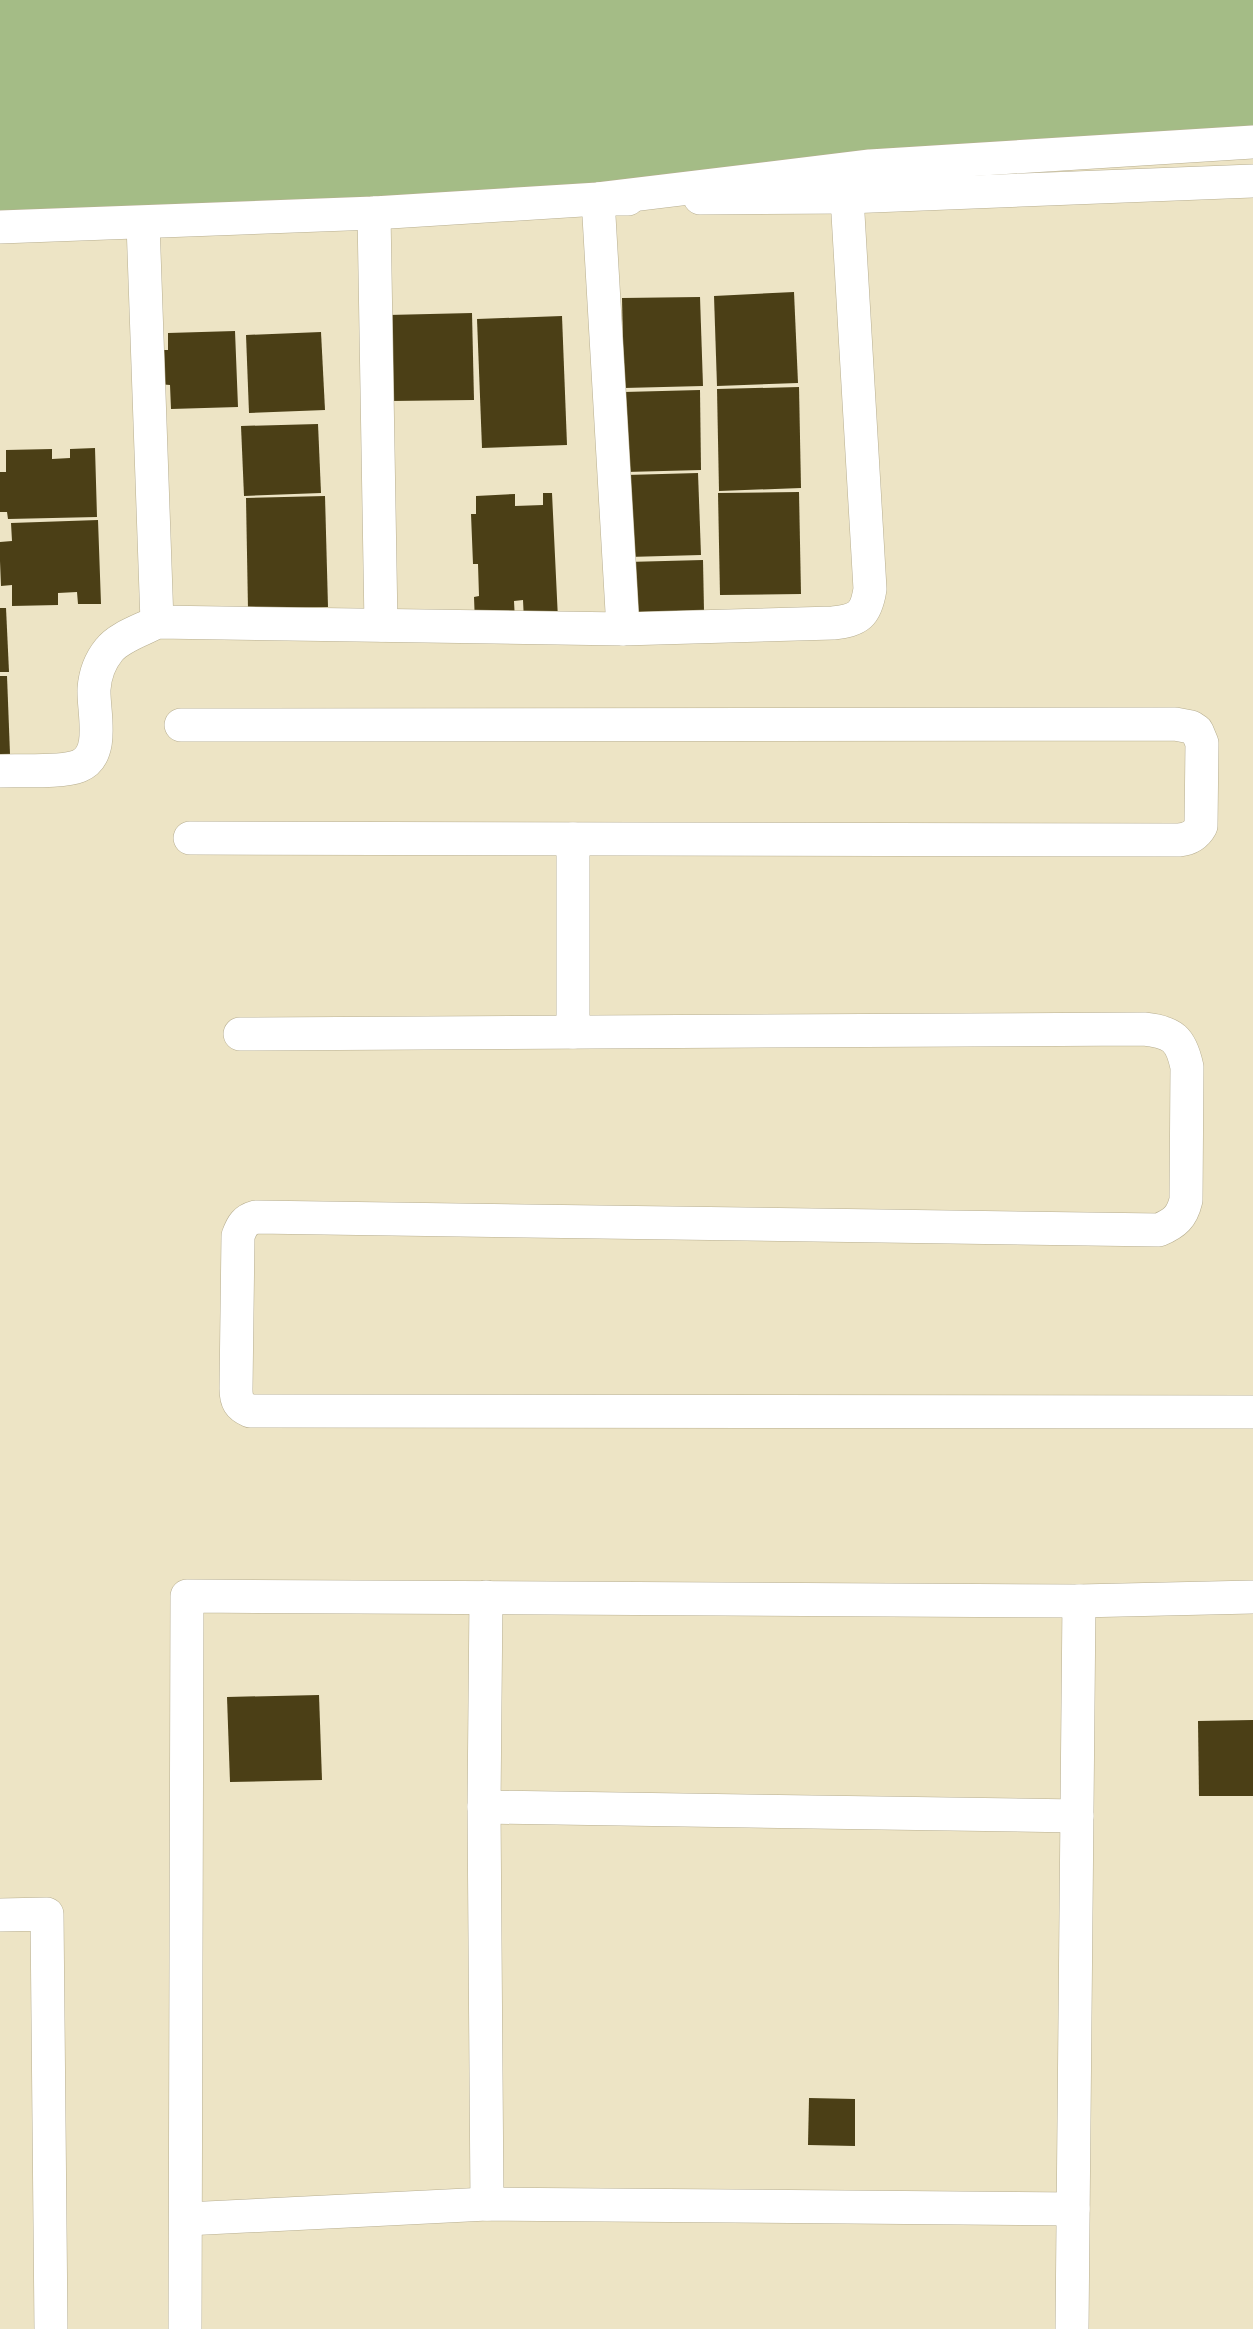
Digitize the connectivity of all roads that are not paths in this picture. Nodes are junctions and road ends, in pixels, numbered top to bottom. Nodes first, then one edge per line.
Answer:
1 (1253, 142) edge
2 (1253, 181) edge
3 (847, 197) junction
4 (598, 199) junction
5 (374, 213) junction
6 (143, 223) junction
7 (0, 227) edge
8 (157, 622) junction
9 (381, 625) junction
10 (623, 629) junction
11 (181, 725) dead end
12 (0, 771) edge
13 (190, 838) dead end
14 (573, 839) junction
15 (573, 1032) junction
16 (240, 1034) dead end
17 (1253, 1412) edge
18 (1253, 1597) edge
19 (486, 1598) junction
20 (1079, 1601) junction
21 (484, 1807) junction
22 (1077, 1816) junction
23 (0, 1915) edge
24 (487, 2204) junction
25 (1073, 2209) junction
26 (186, 2219) junction
27 (51, 2329) edge
28 (185, 2329) edge
29 (1072, 2329) edge

1 - 4 street
2 - 3 street
3 - 4 street
3 - 10 street
4 - 5 street
4 - 10 street
5 - 6 street
5 - 9 street
6 - 7 street
6 - 8 street
8 - 9 street
8 - 12 street
9 - 10 street
11 - 14 street
13 - 14 street
14 - 15 street
15 - 16 street
15 - 17 street
18 - 20 street
19 - 20 street
19 - 21 street
19 - 26 street
20 - 22 street
21 - 22 street
21 - 24 street
22 - 25 street
23 - 27 street
24 - 25 street
24 - 26 street
25 - 29 street
26 - 28 street

